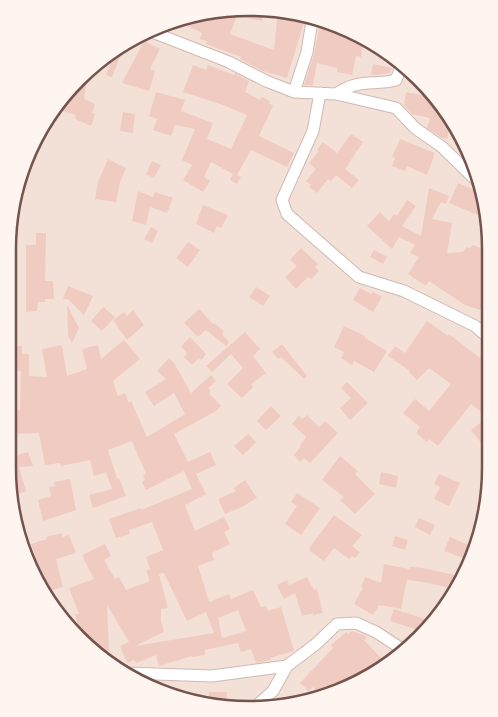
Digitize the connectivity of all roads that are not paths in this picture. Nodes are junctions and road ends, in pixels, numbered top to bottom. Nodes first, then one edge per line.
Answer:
1 (311, 25) edge
2 (159, 35) edge
3 (399, 72) edge
4 (294, 92) junction
5 (320, 93) junction
6 (336, 94) junction
7 (469, 173) edge
8 (482, 332) edge
9 (398, 647) edge
10 (287, 666) junction
11 (141, 674) edge
12 (263, 700) edge

1 - 4 street
2 - 4 street
3 - 6 street
4 - 5 street
5 - 6 street
5 - 8 street
6 - 7 street
9 - 10 street
10 - 11 street
10 - 12 street

